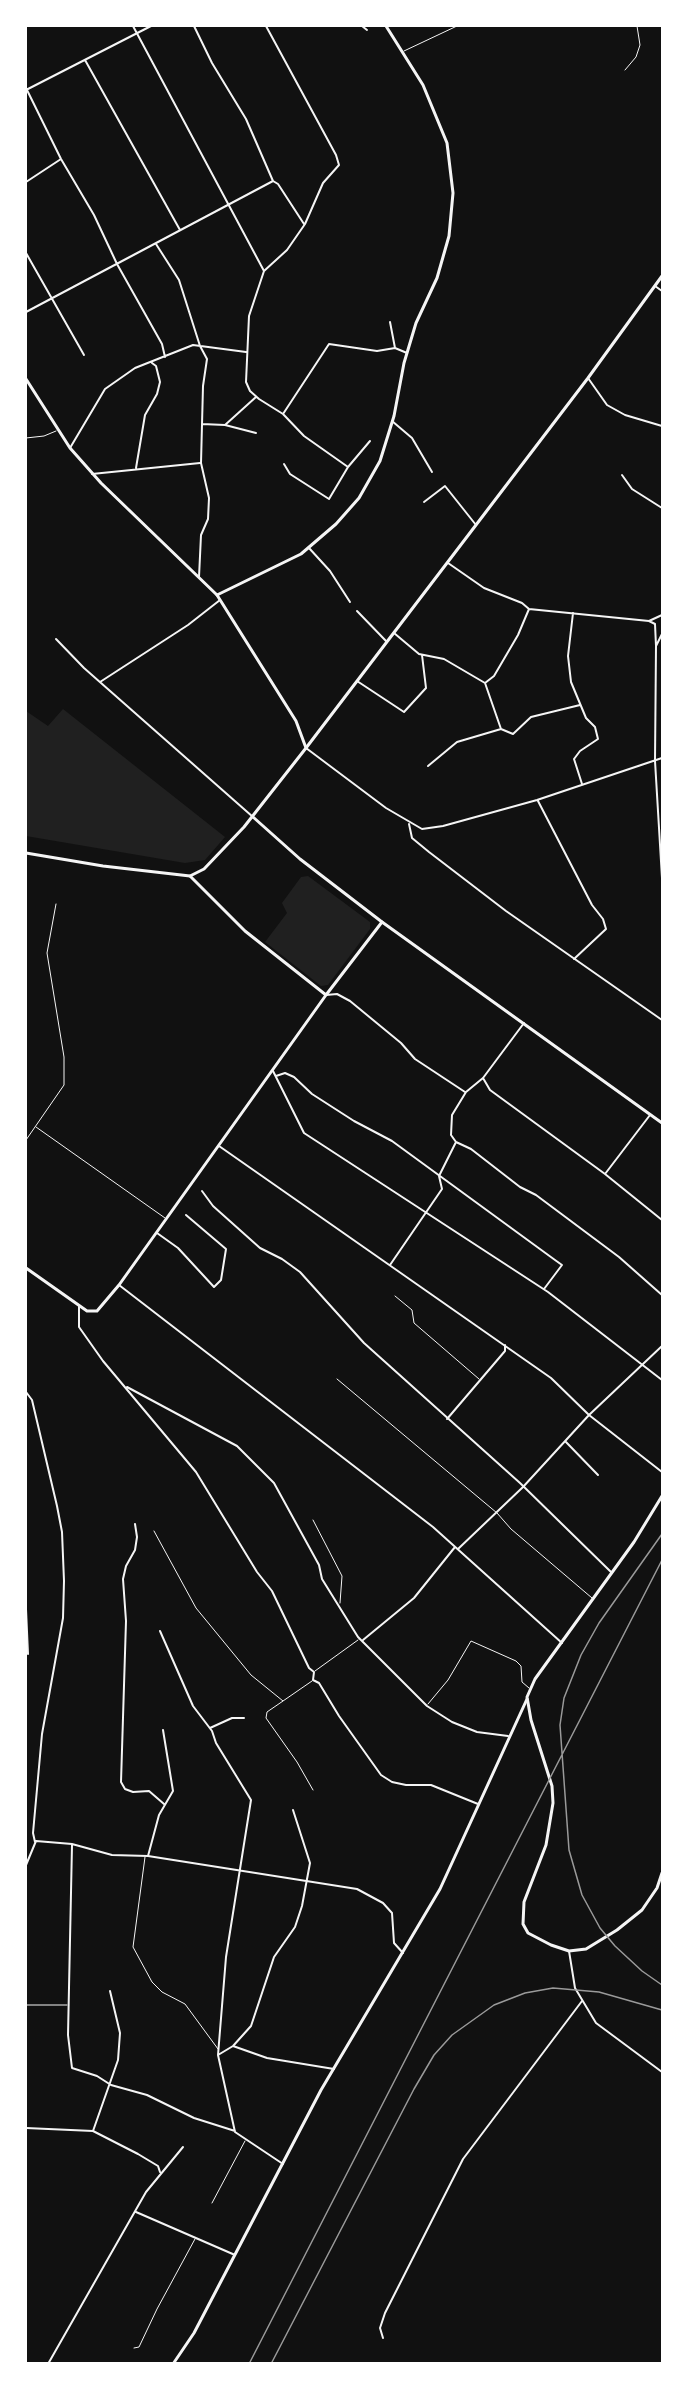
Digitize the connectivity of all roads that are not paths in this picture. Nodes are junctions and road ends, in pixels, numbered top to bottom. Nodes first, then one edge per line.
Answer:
1 (133, 26) edge
2 (150, 26) edge
3 (194, 26) edge
4 (266, 26) edge
5 (362, 26) edge
6 (386, 26) edge
7 (457, 26) edge
8 (637, 26) edge
9 (367, 30) dead end
10 (139, 33) junction
11 (402, 52) junction
12 (85, 60) junction
13 (625, 70) dead end
14 (26, 89) edge
15 (61, 159) junction
16 (273, 181) junction
17 (26, 182) edge
18 (228, 205) junction
19 (305, 224) junction
20 (180, 231) junction
21 (156, 244) junction
22 (26, 253) edge
23 (117, 264) junction
24 (264, 272) junction
25 (663, 276) edge
26 (655, 286) junction
27 (663, 291) edge
28 (52, 299) junction
29 (26, 312) edge
30 (390, 322) dead end
31 (200, 346) junction
32 (396, 348) junction
33 (246, 352) junction
34 (407, 353) junction
35 (84, 356) dead end
36 (165, 357) junction
37 (152, 363) junction
38 (588, 378) junction
39 (26, 379) edge
40 (257, 398) junction
41 (283, 414) junction
42 (392, 421) junction
43 (202, 424) junction
44 (225, 425) junction
45 (663, 426) edge
46 (57, 430) junction
47 (256, 433) dead end
48 (26, 438) edge
49 (370, 441) dead end
50 (70, 448) junction
51 (201, 463) junction
52 (284, 464) dead end
53 (348, 467) junction
54 (136, 468) junction
55 (432, 472) dead end
56 (93, 474) junction
57 (622, 476) dead end
58 (424, 502) dead end
59 (663, 508) edge
60 (476, 525) junction
61 (309, 548) junction
62 (448, 563) junction
63 (199, 579) junction
64 (217, 595) junction
65 (220, 600) junction
66 (350, 602) dead end
67 (529, 609) junction
68 (357, 611) dead end
69 (573, 613) junction
70 (663, 615) edge
71 (650, 621) junction
72 (394, 633) junction
73 (663, 634) edge
74 (56, 639) dead end
75 (387, 642) junction
76 (656, 646) junction
77 (422, 655) junction
78 (357, 681) junction
79 (100, 682) junction
80 (485, 683) junction
81 (580, 705) junction
82 (501, 729) junction
83 (306, 748) junction
84 (663, 758) edge
85 (655, 761) junction
86 (428, 766) dead end
87 (582, 785) junction
88 (537, 800) junction
89 (253, 817) junction
90 (409, 824) junction
91 (26, 853) edge
92 (190, 876) junction
93 (663, 878) edge
94 (56, 904) dead end
95 (382, 922) junction
96 (574, 958) junction
97 (326, 995) junction
98 (663, 1020) edge
99 (524, 1023) junction
100 (273, 1071) junction
101 (276, 1076) junction
102 (483, 1078) junction
103 (466, 1092) junction
104 (650, 1115) junction
105 (663, 1123) edge
106 (36, 1126) junction
107 (26, 1140) edge
108 (456, 1142) junction
109 (219, 1146) junction
110 (605, 1174) junction
111 (439, 1176) junction
112 (202, 1191) dead end
113 (428, 1211) junction
114 (186, 1215) dead end
115 (167, 1220) junction
116 (663, 1220) edge
117 (157, 1233) junction
118 (390, 1265) junction
119 (26, 1268) edge
120 (119, 1285) junction
121 (544, 1289) junction
122 (663, 1295) edge
123 (395, 1296) dead end
124 (79, 1306) junction
125 (505, 1345) junction
126 (663, 1346) edge
127 (640, 1365) junction
128 (337, 1378) dead end
129 (663, 1380) edge
130 (481, 1381) junction
131 (122, 1384) junction
132 (26, 1392) edge
133 (589, 1415) junction
134 (447, 1419) junction
135 (565, 1441) junction
136 (663, 1472) edge
137 (598, 1474) dead end
138 (523, 1487) junction
139 (663, 1496) edge
140 (497, 1513) junction
141 (313, 1520) dead end
142 (135, 1524) dead end
143 (154, 1531) dead end
144 (457, 1548) junction
145 (612, 1572) junction
146 (593, 1599) junction
147 (338, 1607) junction
148 (26, 1609) edge
149 (160, 1631) dead end
150 (362, 1640) junction
151 (562, 1642) junction
152 (28, 1654) dead end
153 (314, 1672) junction
154 (313, 1680) junction
155 (530, 1689) junction
156 (528, 1697) junction
157 (283, 1701) junction
158 (427, 1706) junction
159 (244, 1718) dead end
160 (210, 1728) junction
161 (163, 1730) dead end
162 (508, 1736) junction
163 (312, 1790) dead end
164 (164, 1804) junction
165 (478, 1804) junction
166 (293, 1810) dead end
167 (35, 1842) junction
168 (72, 1844) junction
169 (147, 1856) junction
170 (26, 1865) edge
171 (240, 1870) junction
172 (663, 1873) edge
173 (306, 1880) junction
174 (569, 1951) junction
175 (403, 1953) junction
176 (110, 1991) dead end
177 (582, 2001) junction
178 (26, 2005) edge
179 (69, 2006) junction
180 (233, 2046) junction
181 (219, 2050) junction
182 (219, 2055) junction
183 (334, 2069) junction
184 (663, 2072) edge
185 (111, 2085) junction
186 (26, 2128) edge
187 (93, 2131) junction
188 (235, 2132) junction
189 (246, 2139) junction
190 (183, 2147) dead end
191 (283, 2164) junction
192 (161, 2172) junction
193 (212, 2203) dead end
194 (136, 2212) junction
195 (196, 2237) junction
196 (235, 2256) junction
197 (383, 2338) dead end
198 (134, 2349) dead end
199 (48, 2364) edge
200 (173, 2364) edge

1 - 10 street
2 - 10 street
3 - 16 street
4 - 19 street
5 - 9 street
6 - 11 street
7 - 11 lane
8 - 13 lane
10 - 12 street
10 - 18 street
11 - 34 street
12 - 14 street
12 - 20 street
14 - 15 street
15 - 17 street
15 - 23 street
16 - 18 street
16 - 19 street
18 - 20 street
18 - 24 street
19 - 24 street
20 - 21 street
21 - 23 street
21 - 31 street
22 - 28 street
23 - 28 street
23 - 36 street
24 - 33 street
25 - 26 street
26 - 27 street
26 - 38 street
28 - 29 street
28 - 35 street
30 - 32 street
31 - 33 street
31 - 36 street
31 - 43 street
32 - 34 street
32 - 41 street
33 - 40 street
34 - 42 street
36 - 37 street
37 - 50 street
37 - 54 street
38 - 45 street
38 - 60 street
39 - 46 street
40 - 41 street
40 - 44 street
41 - 53 street
42 - 55 street
42 - 61 street
43 - 44 street
43 - 51 street
44 - 47 street
46 - 48 lane
46 - 50 street
49 - 53 street
50 - 56 street
51 - 54 street
51 - 63 street
52 - 53 street
54 - 56 street
56 - 63 street
57 - 59 street
58 - 60 street
60 - 62 street
61 - 64 street
61 - 66 street
62 - 67 street
62 - 72 street
63 - 64 street
64 - 65 street
65 - 79 street
65 - 83 street
67 - 69 street
67 - 80 street
68 - 75 street
69 - 71 street
69 - 81 street
70 - 71 street
71 - 76 street
72 - 75 street
72 - 77 street
73 - 76 street
74 - 79 street
75 - 78 street
76 - 85 street
77 - 78 street
77 - 80 street
78 - 83 street
79 - 89 street
80 - 82 street
81 - 82 street
81 - 87 street
82 - 86 street
83 - 89 street
83 - 90 street
84 - 85 street
85 - 87 street
85 - 93 street
87 - 88 street
88 - 90 street
88 - 96 street
89 - 92 street
89 - 95 street
90 - 96 street
91 - 92 street
92 - 97 street
94 - 106 lane
95 - 97 street
95 - 99 street
96 - 98 street
97 - 100 street
97 - 103 street
99 - 102 street
99 - 104 street
100 - 101 street
100 - 109 street
101 - 111 street
101 - 113 street
102 - 103 street
102 - 110 street
103 - 108 street
104 - 105 street
104 - 110 street
106 - 107 lane
106 - 115 lane
108 - 111 street
108 - 122 street
109 - 115 street
109 - 118 street
110 - 116 street
111 - 113 street
111 - 121 street
112 - 134 street
113 - 118 street
113 - 121 street
114 - 117 street
115 - 117 street
117 - 120 street
118 - 125 street
119 - 124 street
120 - 124 street
120 - 144 street
121 - 127 street
123 - 130 lane
124 - 131 street
125 - 130 street
125 - 133 street
126 - 127 street
127 - 129 street
127 - 133 street
128 - 140 lane
130 - 134 street
131 - 147 street
131 - 153 street
132 - 167 street
133 - 135 street
133 - 136 street
134 - 138 street
135 - 137 street
135 - 138 street
138 - 140 street
138 - 145 street
139 - 145 street
140 - 144 street
140 - 146 lane
141 - 147 lane
142 - 164 street
143 - 157 lane
144 - 150 street
144 - 151 street
145 - 146 street
146 - 151 street
147 - 150 street
148 - 152 street
149 - 160 street
150 - 153 lane
150 - 158 street
151 - 155 street
153 - 154 street
154 - 157 lane
154 - 165 street
155 - 156 street
155 - 158 lane
156 - 162 street
156 - 174 street
157 - 163 lane
158 - 162 street
159 - 160 street
160 - 171 street
161 - 164 street
162 - 165 street
164 - 169 street
165 - 175 street
166 - 173 street
167 - 168 street
167 - 170 street
168 - 169 street
168 - 179 street
169 - 171 street
169 - 181 lane
171 - 173 street
171 - 181 street
172 - 174 street
173 - 175 street
173 - 180 street
174 - 177 street
175 - 183 street
176 - 185 street
177 - 184 street
177 - 197 street
178 - 179 lane
179 - 185 street
180 - 182 street
180 - 183 street
181 - 182 street
182 - 188 street
183 - 191 street
185 - 187 street
185 - 188 street
186 - 187 street
187 - 192 street
188 - 189 street
189 - 191 street
189 - 193 lane
190 - 192 street
191 - 196 street
192 - 194 street
194 - 195 street
194 - 199 street
195 - 196 street
195 - 198 lane
196 - 200 street

